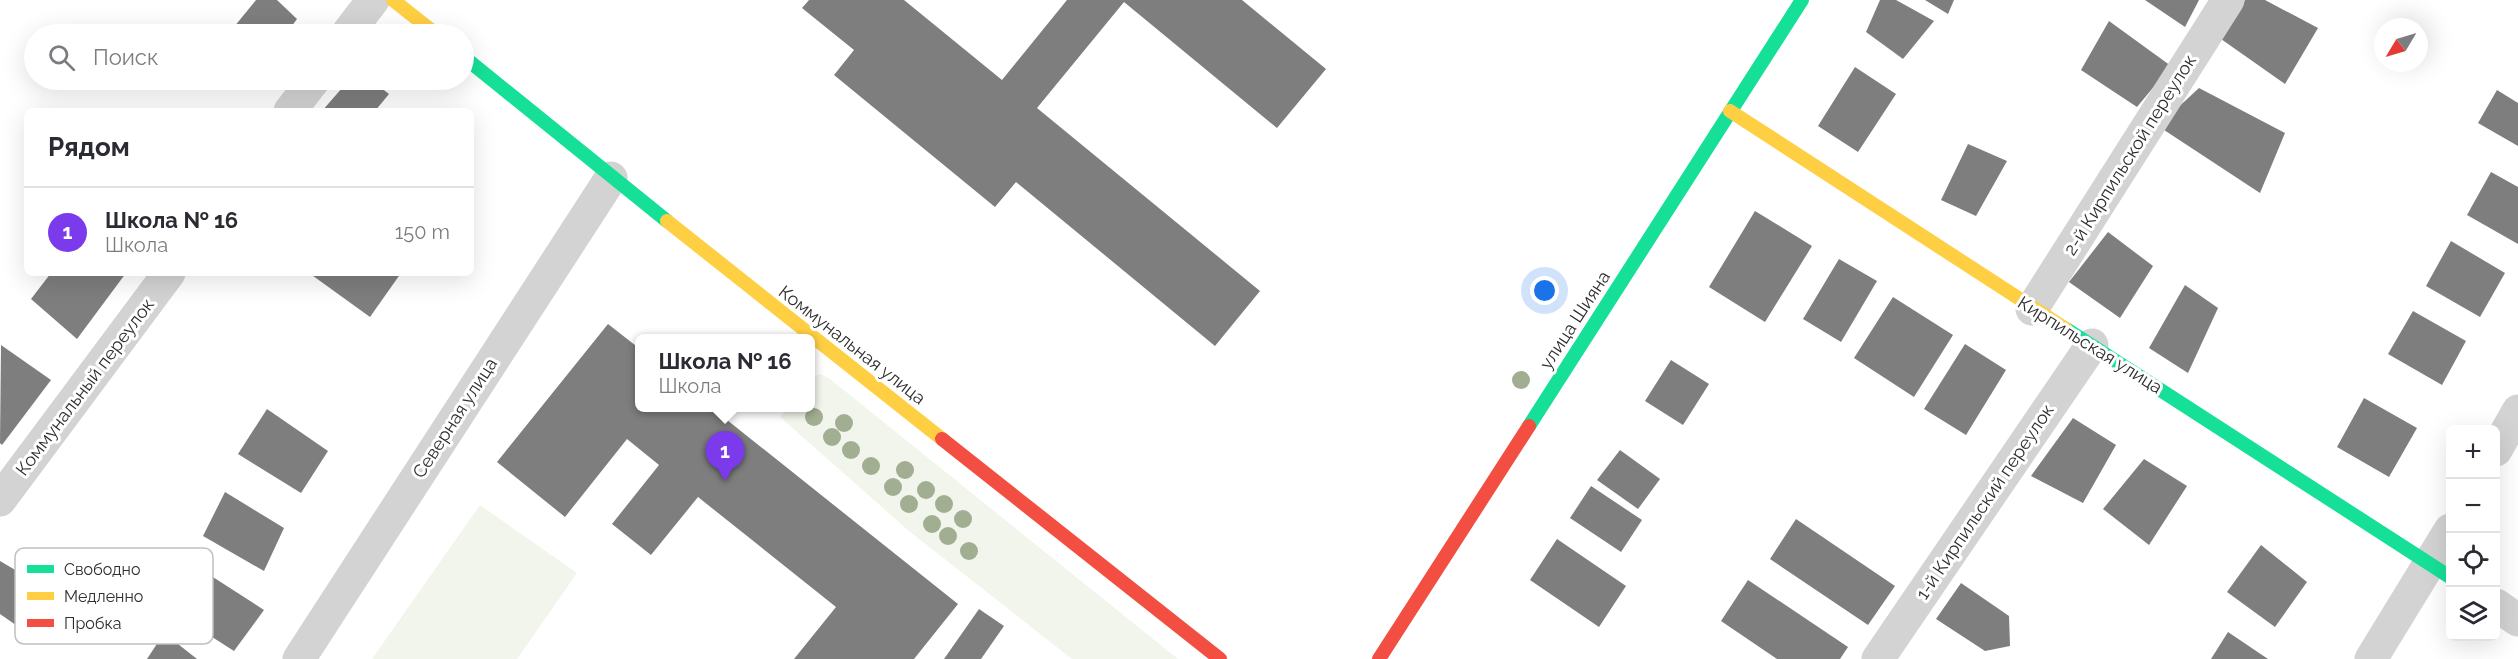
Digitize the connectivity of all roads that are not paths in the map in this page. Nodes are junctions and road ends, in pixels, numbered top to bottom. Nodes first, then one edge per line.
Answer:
1 (373, 0) edge
2 (393, 0) edge
3 (1802, 0) edge
4 (2228, 0) edge
5 (355, 24) edge
6 (423, 24) edge
7 (474, 65) edge
8 (306, 90) edge
9 (292, 108) edge
10 (1730, 111) junction
11 (611, 177) junction
12 (167, 276) edge
13 (2032, 309) junction
14 (809, 334) edge
15 (815, 338) edge
16 (2092, 345) junction
17 (2518, 411) edge
18 (2500, 443) edge
19 (0, 500) edge
20 (2450, 533) edge
21 (2441, 571) edge
22 (2500, 608) edge
23 (2518, 620) edge
24 (299, 659) edge
25 (1220, 659) edge
26 (1379, 659) edge
27 (1878, 659) edge
28 (2371, 659) edge

1 - 5 street
2 - 6 street
3 - 10 street, улица Шияна
4 - 13 street, 2-й Кирпильской переулок
7 - 11 street, Коммунальная улица
8 - 9 street
10 - 13 street, Кирпильская улица
10 - 26 street, улица Шияна
11 - 14 street, Коммунальная улица
11 - 24 street, Северная улица
12 - 19 street, Коммунальный переулок
13 - 16 street, Кирпильская улица
15 - 25 street, Коммунальная улица
16 - 21 street, Кирпильская улица
16 - 27 street, 1-й Кирпильский переулок
17 - 18 street
20 - 21 street
21 - 28 street
22 - 23 street

